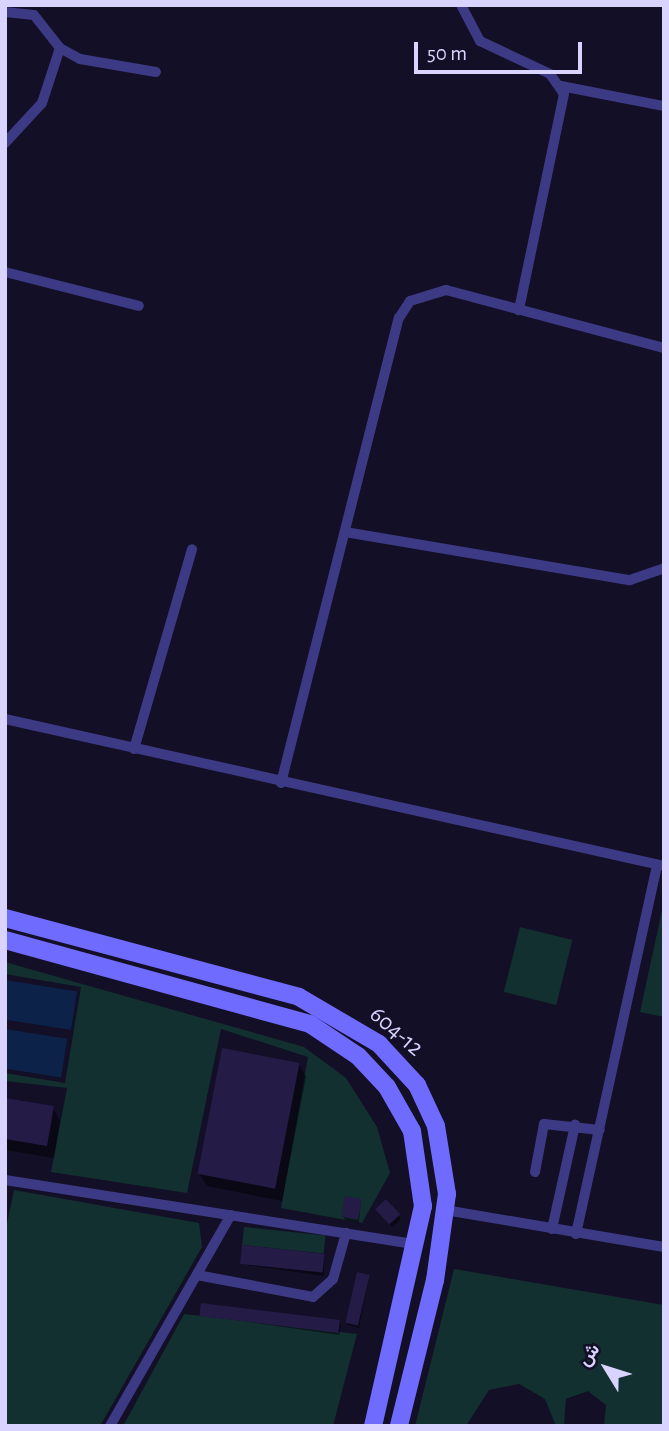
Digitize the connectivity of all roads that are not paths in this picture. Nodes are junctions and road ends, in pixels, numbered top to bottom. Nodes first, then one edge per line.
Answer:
1 (461, 5) edge
2 (5, 12) edge
3 (60, 48) junction
4 (156, 72) dead end
5 (561, 86) junction
6 (664, 106) edge
7 (5, 143) edge
8 (5, 272) edge
9 (139, 306) dead end
10 (519, 310) junction
11 (664, 348) edge
12 (345, 532) junction
13 (192, 549) dead end
14 (664, 568) edge
15 (5, 719) edge
16 (134, 749) junction
17 (281, 783) junction
18 (660, 866) edge
19 (5, 918) edge
20 (5, 940) edge
21 (575, 1125) junction
22 (600, 1130) junction
23 (536, 1172) dead end
24 (5, 1180) edge
25 (445, 1210) junction
26 (232, 1215) junction
27 (552, 1230) junction
28 (346, 1233) junction
29 (576, 1234) junction
30 (415, 1244) junction
31 (664, 1247) edge
32 (197, 1275) junction
33 (110, 1426) edge
34 (373, 1426) edge
35 (399, 1426) edge

1 - 5 lane
2 - 3 lane
3 - 4 lane
3 - 7 lane
5 - 6 lane
5 - 10 lane
8 - 9 lane
10 - 11 lane
10 - 12 lane
12 - 14 lane
12 - 17 lane
13 - 16 lane
15 - 16 lane
16 - 17 lane
17 - 18 lane
18 - 22 lane
19 - 25 main road, 604-12
20 - 30 main road, 604-12
21 - 22 lane
21 - 23 lane
21 - 27 lane
22 - 29 lane
24 - 26 lane
25 - 27 lane
25 - 35 main road, 604-12
26 - 28 lane
26 - 32 lane
27 - 29 lane
28 - 30 lane
28 - 32 lane
29 - 31 lane
30 - 34 main road, 604-12
32 - 33 lane

